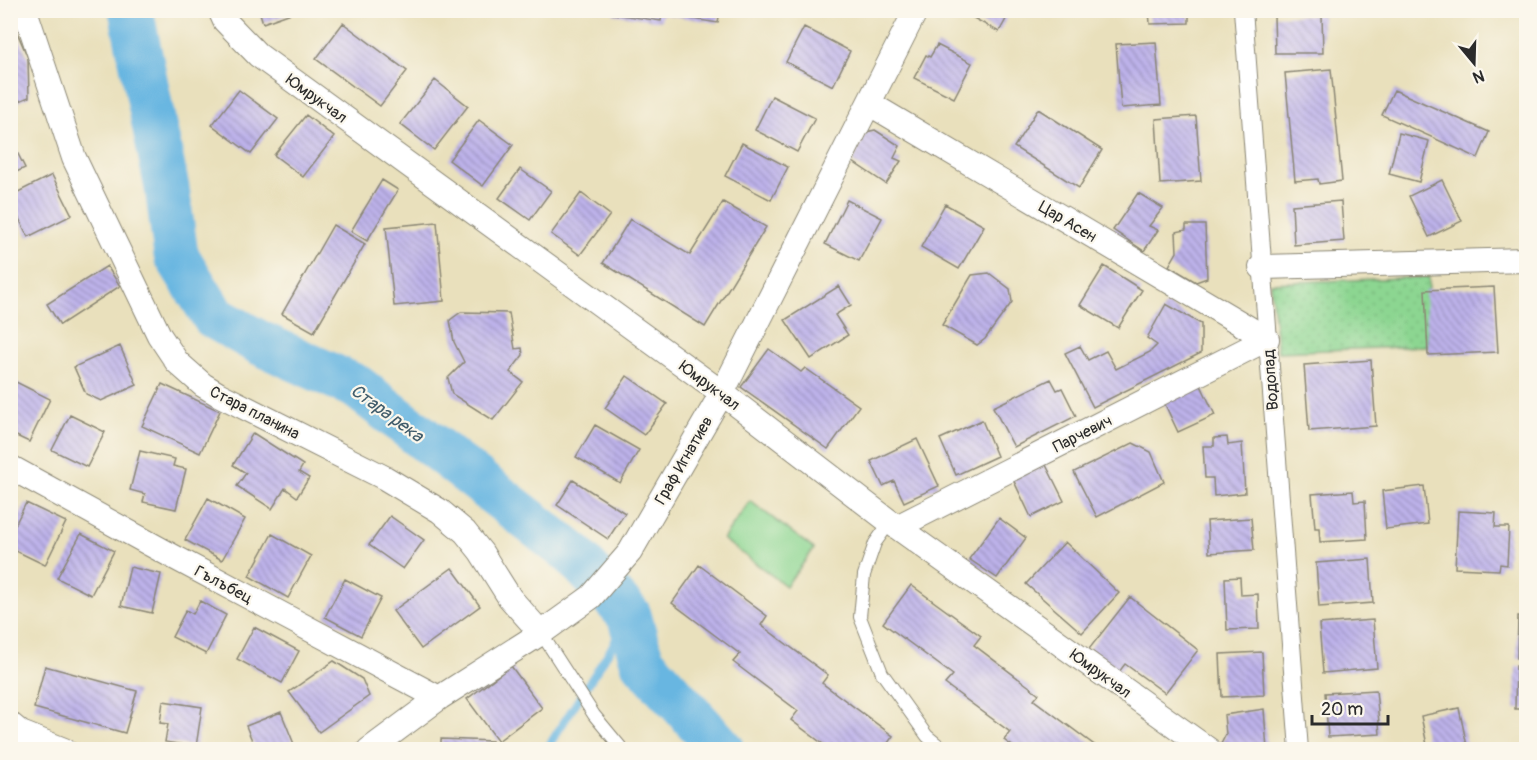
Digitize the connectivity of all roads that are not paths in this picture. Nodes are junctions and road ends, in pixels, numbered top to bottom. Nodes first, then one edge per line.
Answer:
1 (25, 10) edge
2 (220, 10) edge
3 (916, 10) edge
4 (1243, 10) edge
5 (870, 104) junction
6 (1527, 260) edge
7 (1261, 267) junction
8 (1267, 339) junction
9 (722, 393) junction
10 (10, 467) edge
11 (893, 524) junction
12 (541, 633) junction
13 (439, 698) junction
14 (10, 724) edge
15 (64, 750) edge
16 (369, 750) edge
17 (623, 750) edge
18 (944, 750) edge
19 (1209, 750) edge
20 (1299, 750) edge

1 - 12 street, Стара планина
2 - 9 street, Юмрукчал
3 - 5 street, Граф Игнатиев
4 - 7 street, Водопад
5 - 8 street, Цар Асен
5 - 9 street, Граф Игнатиев
6 - 7 street
7 - 8 street, Водопад
8 - 11 street, Парчевич
8 - 20 street, Водопад
9 - 11 street, Юмрукчал
9 - 12 street, Граф Игнатиев
10 - 13 street, Гълъбец
11 - 18 lane
11 - 19 street, Юмрукчал
12 - 13 street, Граф Игнатиев
12 - 17 lane
13 - 16 street, Граф Игнатиев
14 - 15 street

